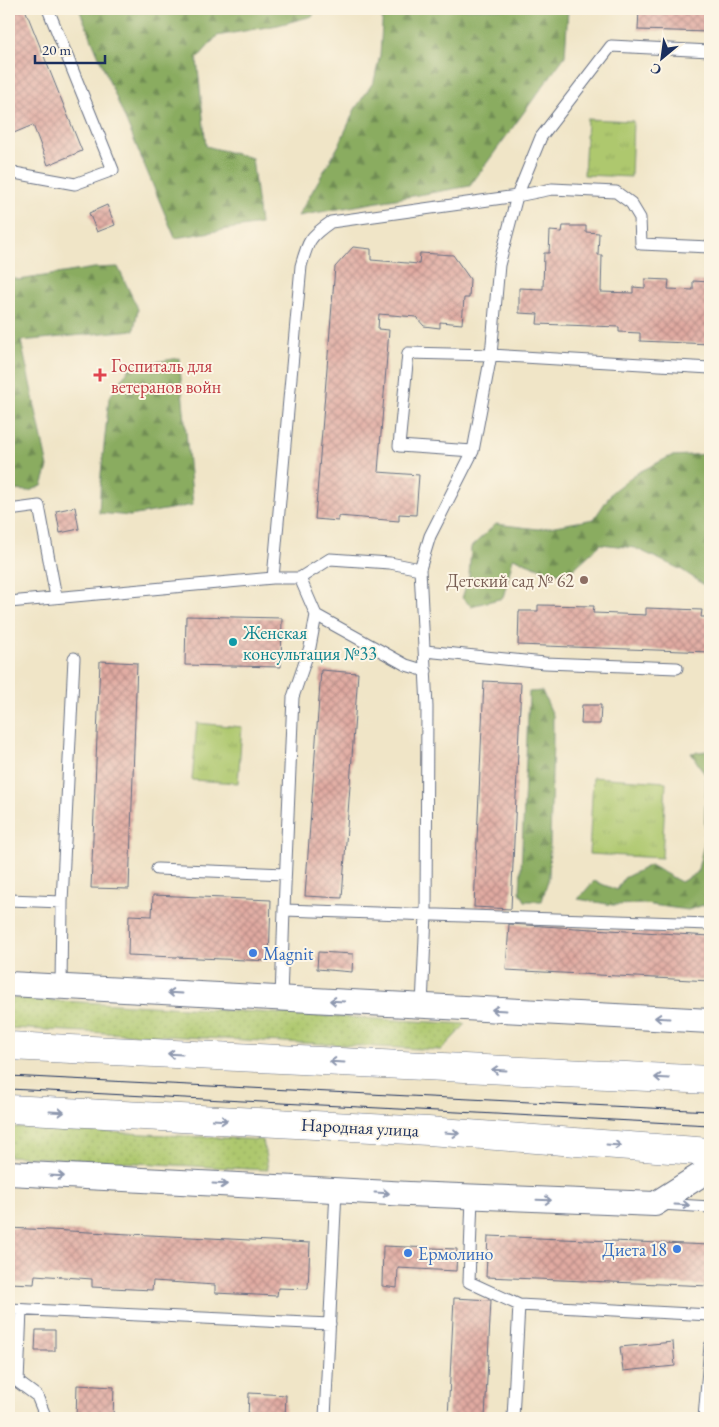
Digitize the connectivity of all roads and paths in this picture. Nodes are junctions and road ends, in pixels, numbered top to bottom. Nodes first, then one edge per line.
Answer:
1 (48, 9) edge
2 (710, 51) edge
3 (9, 172) edge
4 (517, 196) junction
5 (710, 247) edge
6 (491, 355) junction
7 (710, 368) edge
8 (473, 450) junction
9 (9, 510) edge
10 (420, 569) junction
11 (273, 578) junction
12 (300, 578) junction
13 (56, 597) junction
14 (9, 602) edge
15 (316, 615) junction
16 (425, 651) junction
17 (74, 658) dead end
18 (677, 668) dead end
19 (426, 671) junction
20 (157, 869) dead end
21 (285, 874) junction
22 (9, 900) edge
23 (62, 902) junction
24 (284, 910) junction
25 (426, 914) junction
26 (710, 924) edge
27 (9, 984) edge
28 (61, 987) junction
29 (281, 998) junction
30 (422, 1006) junction
31 (710, 1021) edge
32 (9, 1046) edge
33 (710, 1080) edge
34 (9, 1109) edge
35 (710, 1152) edge
36 (710, 1168) edge
37 (9, 1173) edge
38 (336, 1190) junction
39 (472, 1197) junction
40 (655, 1204) junction
41 (710, 1207) edge
42 (519, 1305) junction
43 (9, 1309) edge
44 (21, 1310) junction
45 (710, 1315) edge
46 (330, 1324) junction
47 (710, 1346) edge
48 (14, 1384) edge
49 (46, 1418) edge
50 (324, 1418) edge
51 (513, 1418) edge
52 (704, 1418) edge

1 - 3 lane
2 - 4 lane
4 - 5 lane
4 - 6 lane
4 - 11 lane
6 - 7 lane
6 - 8 lane
6 - 8 lane
8 - 10 lane
9 - 13 lane
10 - 12 lane
10 - 16 lane
11 - 12 lane
11 - 13 lane
12 - 15 lane
13 - 14 lane
15 - 19 lane
15 - 21 lane
16 - 18 lane
16 - 19 lane
17 - 23 lane
19 - 25 lane
20 - 21 lane
21 - 24 lane
22 - 23 lane
23 - 28 lane
24 - 25 lane
24 - 29 lane
25 - 26 lane
25 - 30 lane
27 - 28 street
29 -> 28 street
30 -> 29 street
31 -> 30 street
33 -> 32 main road
34 -> 35 main road, Народная улица
36 - 40 street
37 -> 38 street
38 -> 39 street
38 - 46 lane
39 -> 40 street
39 - 42 lane
40 -> 41 lane
42 - 45 lane
42 - 51 lane
43 - 44 lane
44 - 46 lane
44 - 48 lane
46 - 50 lane
47 - 52 lane
48 - 49 lane

